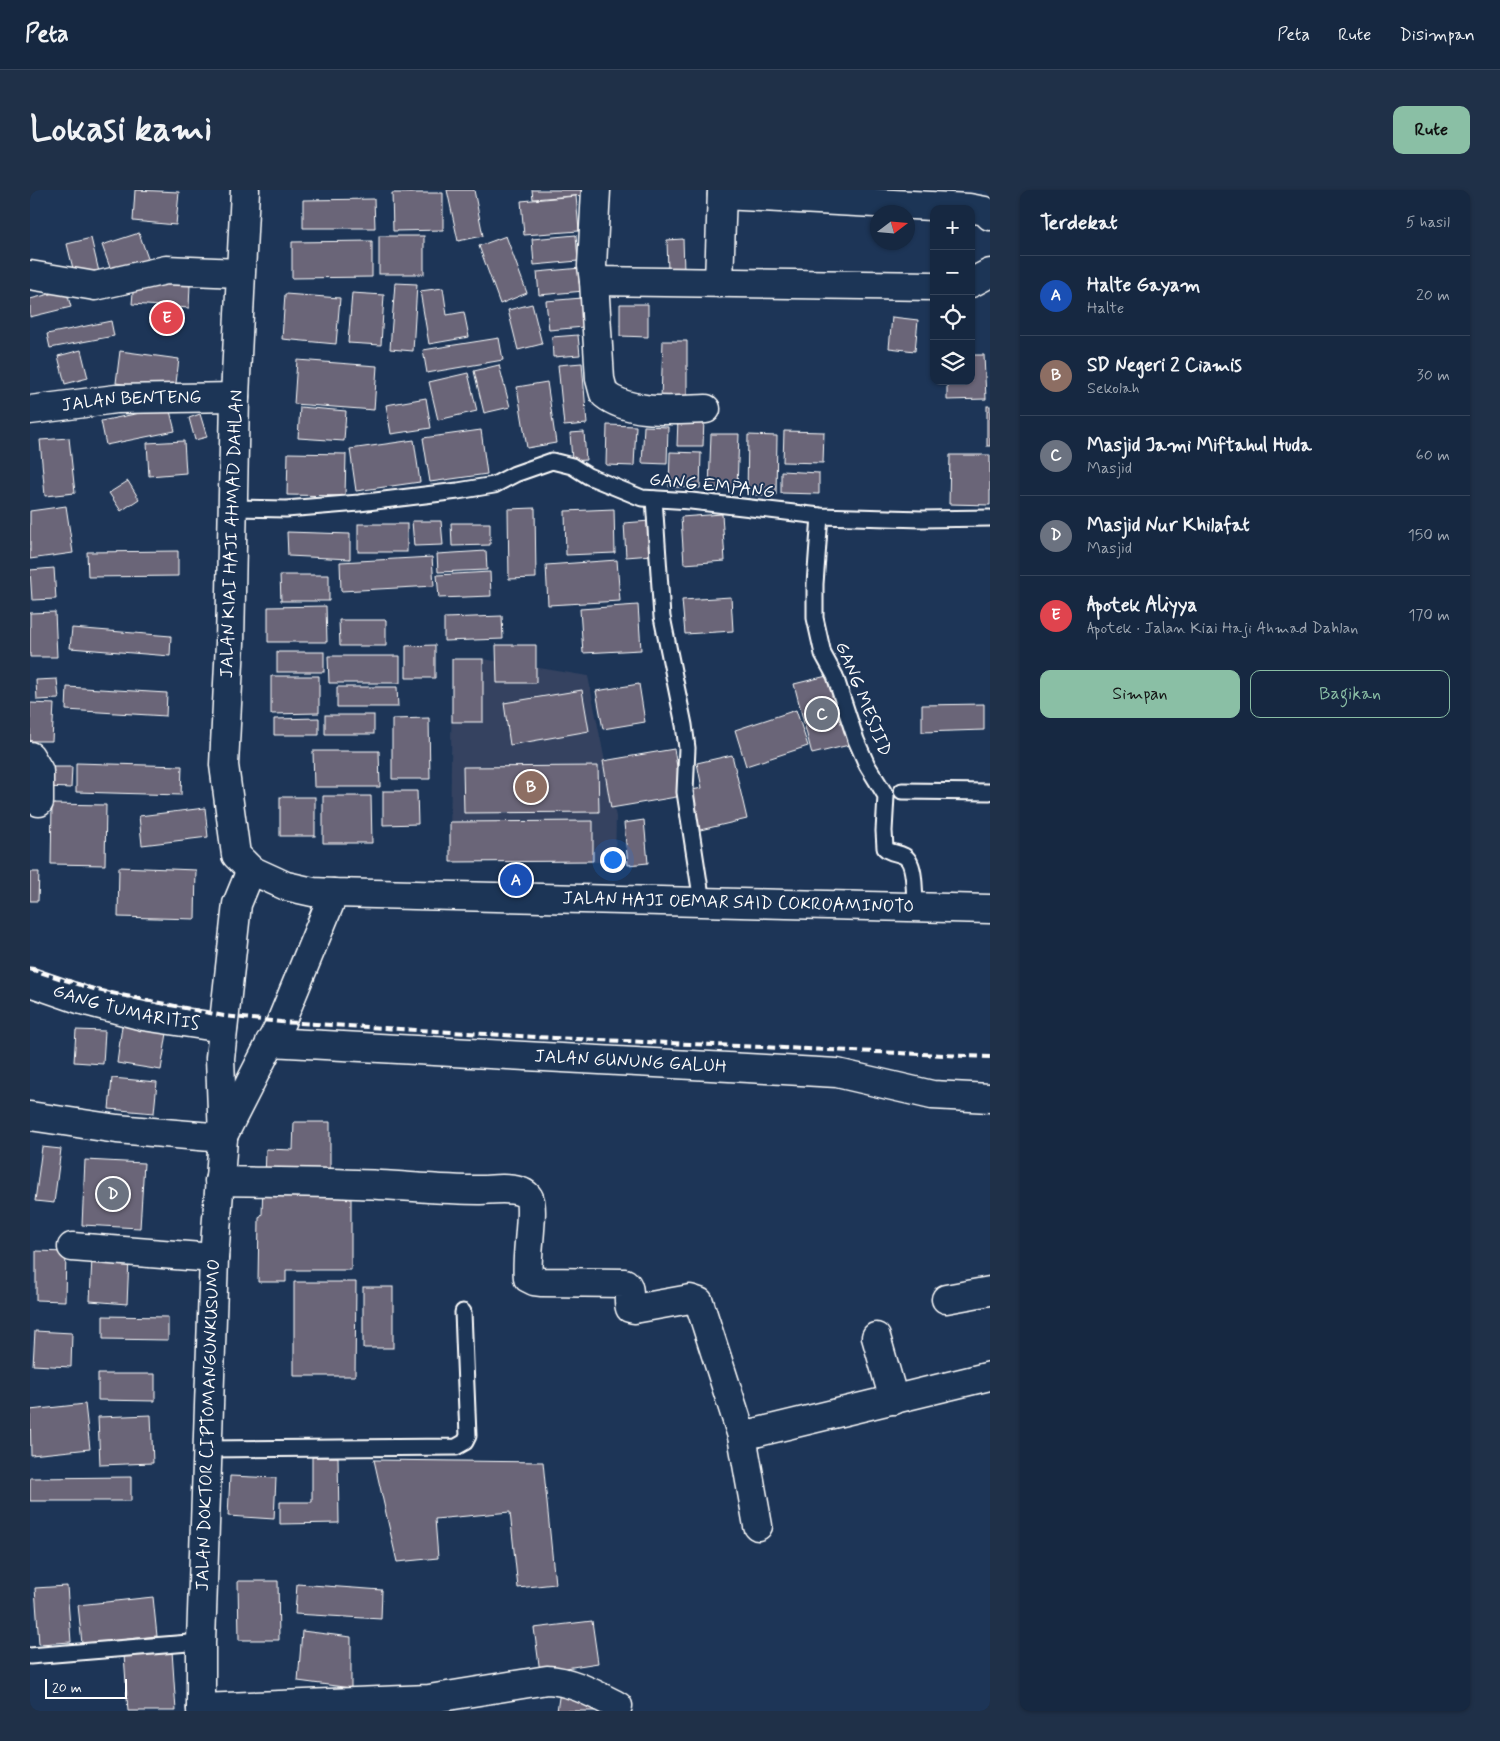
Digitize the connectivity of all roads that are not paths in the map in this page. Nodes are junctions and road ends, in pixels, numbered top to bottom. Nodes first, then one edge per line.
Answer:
1 (245, 190) edge
2 (596, 190) edge
3 (722, 192) edge
4 (990, 216) edge
5 (990, 273) edge
6 (240, 274) junction
7 (30, 275) edge
8 (594, 281) junction
9 (975, 281) edge
10 (719, 283) junction
11 (930, 286) edge
12 (235, 397) junction
13 (706, 409) dead end
14 (30, 410) edge
15 (654, 498) junction
16 (234, 508) junction
17 (820, 516) junction
18 (990, 518) edge
19 (30, 756) edge
20 (902, 791) dead end
21 (990, 792) edge
22 (39, 802) dead end
23 (251, 870) junction
24 (334, 893) junction
25 (702, 902) junction
26 (915, 906) junction
27 (990, 909) edge
28 (30, 982) edge
29 (223, 1028) junction
30 (270, 1042) junction
31 (990, 1098) edge
32 (30, 1116) edge
33 (223, 1138) junction
34 (219, 1181) junction
35 (72, 1247) dead end
36 (214, 1258) junction
37 (990, 1291) edge
38 (946, 1299) dead end
39 (463, 1312) dead end
40 (876, 1337) dead end
41 (990, 1376) edge
42 (894, 1400) junction
43 (742, 1436) junction
44 (207, 1449) junction
45 (758, 1526) dead end
46 (201, 1642) junction
47 (30, 1656) edge
48 (618, 1706) dead end
49 (201, 1710) edge

1 - 6 street, JALAN KIAI HAJI AHMAD DAHLAN
2 - 8 street
3 - 4 street
3 - 10 street
5 - 9 street
6 - 7 street
6 - 12 street, JALAN KIAI HAJI AHMAD DAHLAN
8 - 10 street
8 - 13 street
10 - 11 street
12 - 14 street, JALAN BENTENG
12 - 16 street, JALAN KIAI HAJI AHMAD DAHLAN
15 - 16 lane, GANG EMPANG
15 - 17 lane, GANG EMPANG
15 - 25 lane
16 - 23 street, JALAN KIAI HAJI AHMAD DAHLAN
17 - 18 lane, GANG EMPANG
17 - 26 lane, GANG MESJID
19 - 22 street
20 - 21 lane
23 - 24 street, JALAN HAJI OEMAR SAID COKROAMINOTO
23 - 29 street, JALAN DOKTOR CIPTOMANGUNKUSUMO
24 - 25 street, JALAN HAJI OEMAR SAID COKROAMINOTO
24 - 30 street, JALAN DOKTOR CIPTOMANGUNKUSUMO
25 - 26 street, JALAN HAJI OEMAR SAID COKROAMINOTO
26 - 27 street, JALAN HAJI OEMAR SAID COKROAMINOTO
28 - 29 street, GANG TUMARITIS
29 - 33 street, JALAN DOKTOR CIPTOMANGUNKUSUMO
30 - 31 street, JALAN GUNUNG GALUH
30 - 33 street, JALAN DOKTOR CIPTOMANGUNKUSUMO
32 - 33 street
33 - 34 street, JALAN DOKTOR CIPTOMANGUNKUSUMO
34 - 36 street, JALAN DOKTOR CIPTOMANGUNKUSUMO
34 - 43 street
35 - 36 street
36 - 44 street, JALAN DOKTOR CIPTOMANGUNKUSUMO
37 - 38 street
39 - 44 lane
40 - 42 street
41 - 42 street
42 - 43 street
43 - 45 street
44 - 46 street, JALAN DOKTOR CIPTOMANGUNKUSUMO
46 - 47 lane
46 - 49 street, JALAN DOKTOR CIPTOMANGUNKUSUMO
48 - 49 street

